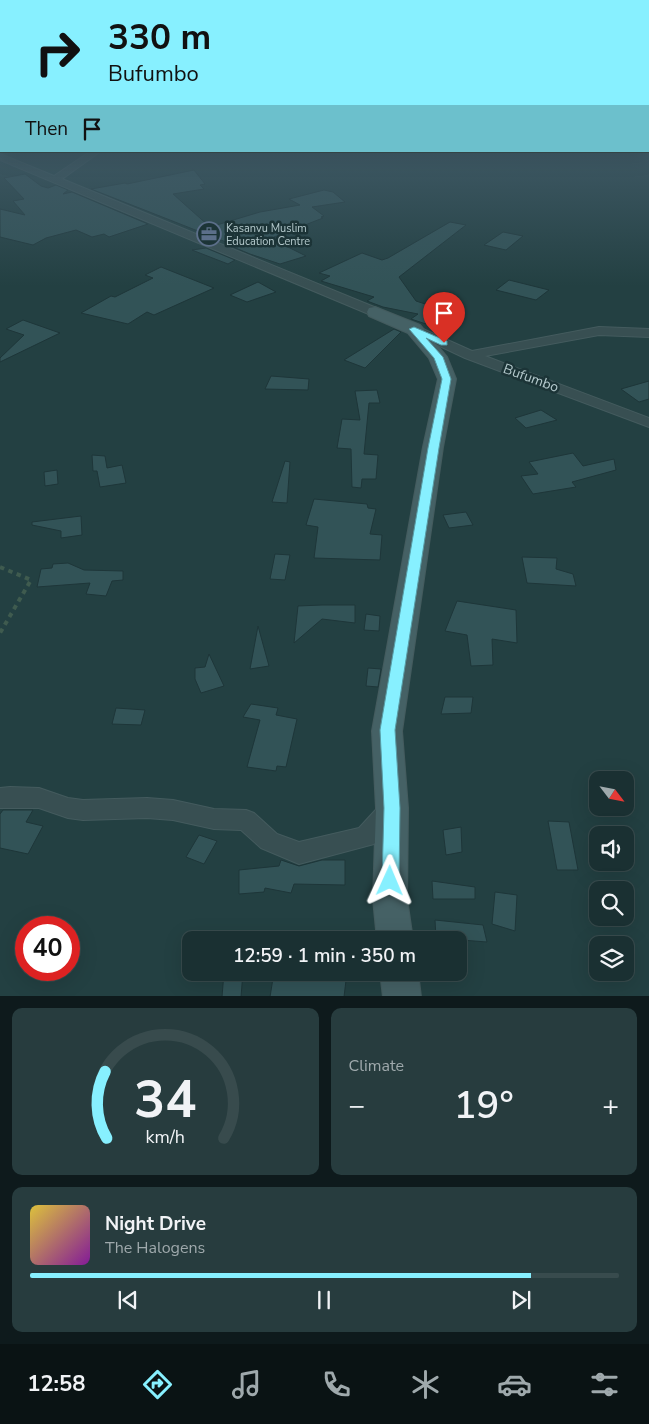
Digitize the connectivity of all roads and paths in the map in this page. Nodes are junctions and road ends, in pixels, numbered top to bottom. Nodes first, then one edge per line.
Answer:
1 (85, 192) edge
2 (375, 312) joint
3 (414, 329) junction
4 (649, 333) edge
5 (470, 355) junction
6 (649, 423) edge
7 (0, 567) edge
8 (0, 633) edge
9 (0, 798) edge
10 (392, 808) junction
11 (394, 931) edge
12 (400, 981) edge
13 (402, 996) edge

1 - 2 street
2 - 3 street
3 - 5 street, Bufumbo
3 - 10 street
4 - 5 street
5 - 6 street, Bufumbo
7 - 8 path
9 - 10 street
10 - 11 street
12 - 13 street

